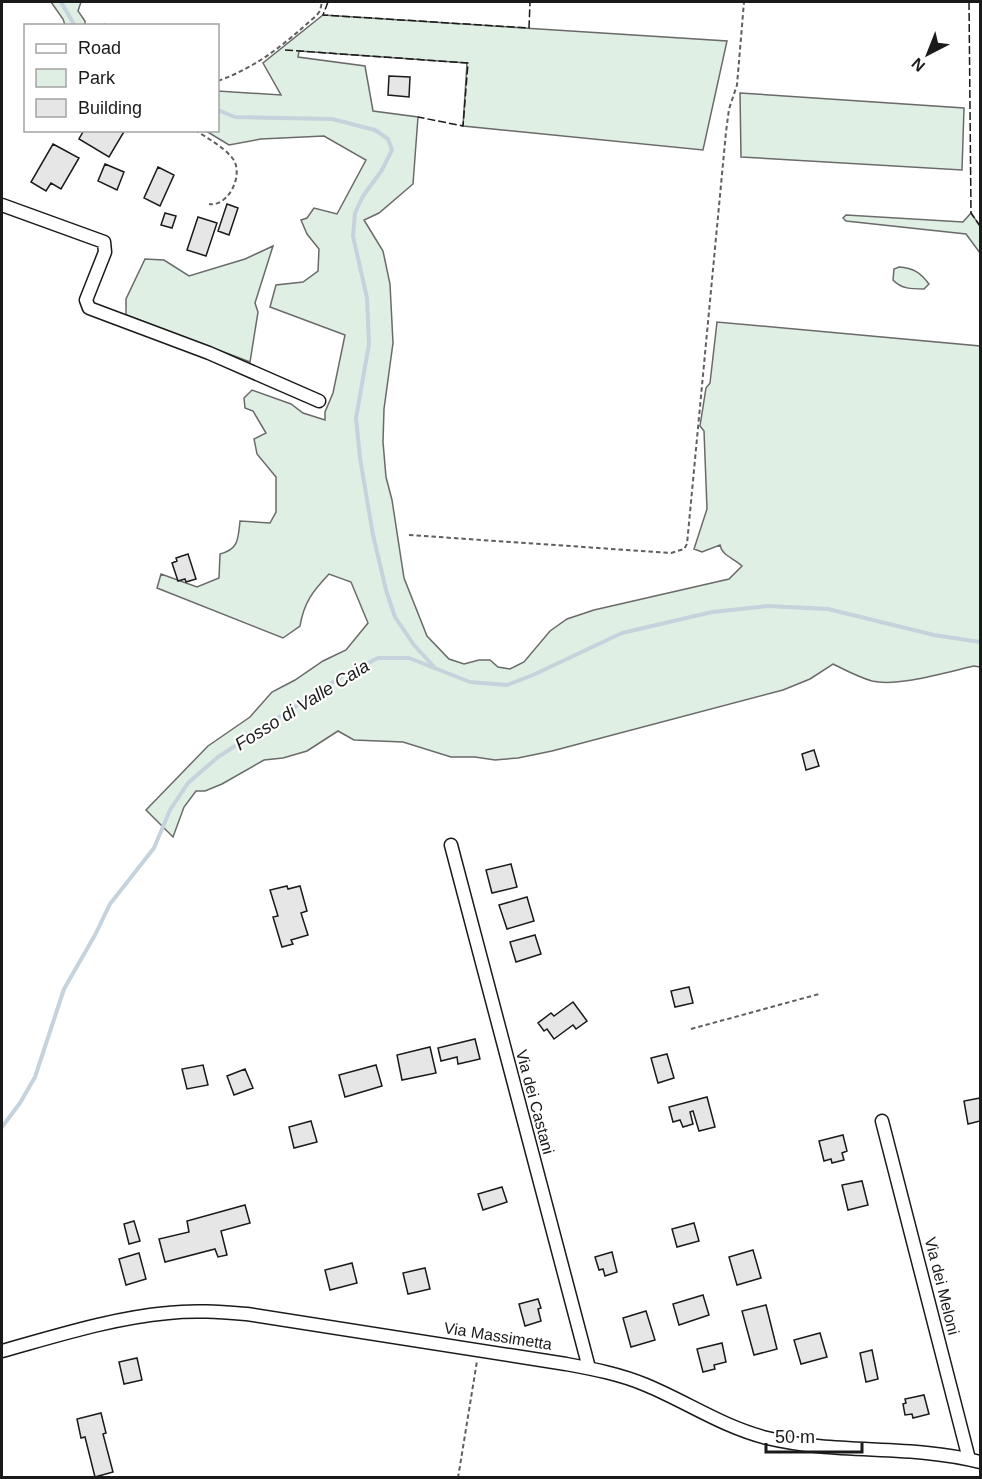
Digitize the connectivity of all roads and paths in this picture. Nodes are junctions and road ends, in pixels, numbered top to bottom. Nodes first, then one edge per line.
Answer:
1 (322, 2) edge
2 (744, 2) edge
3 (219, 81) edge
4 (198, 132) edge
5 (210, 204) dead end
6 (2, 205) edge
7 (319, 401) dead end
8 (409, 536) dead end
9 (451, 845) dead end
10 (819, 994) dead end
11 (691, 1029) dead end
12 (882, 1121) dead end
13 (478, 1349) junction
14 (2, 1351) edge
15 (589, 1368) junction
16 (975, 1460) edge
17 (458, 1478) edge

1 - 3 path
2 - 8 path
4 - 5 path
6 - 7 street
9 - 15 street, Via dei Castani
10 - 11 path
12 - 16 street, Via dei Meloni
13 - 14 street, Via Massimetta
13 - 15 street, Via Massimetta
13 - 17 path
15 - 16 street, Via Massimetta

